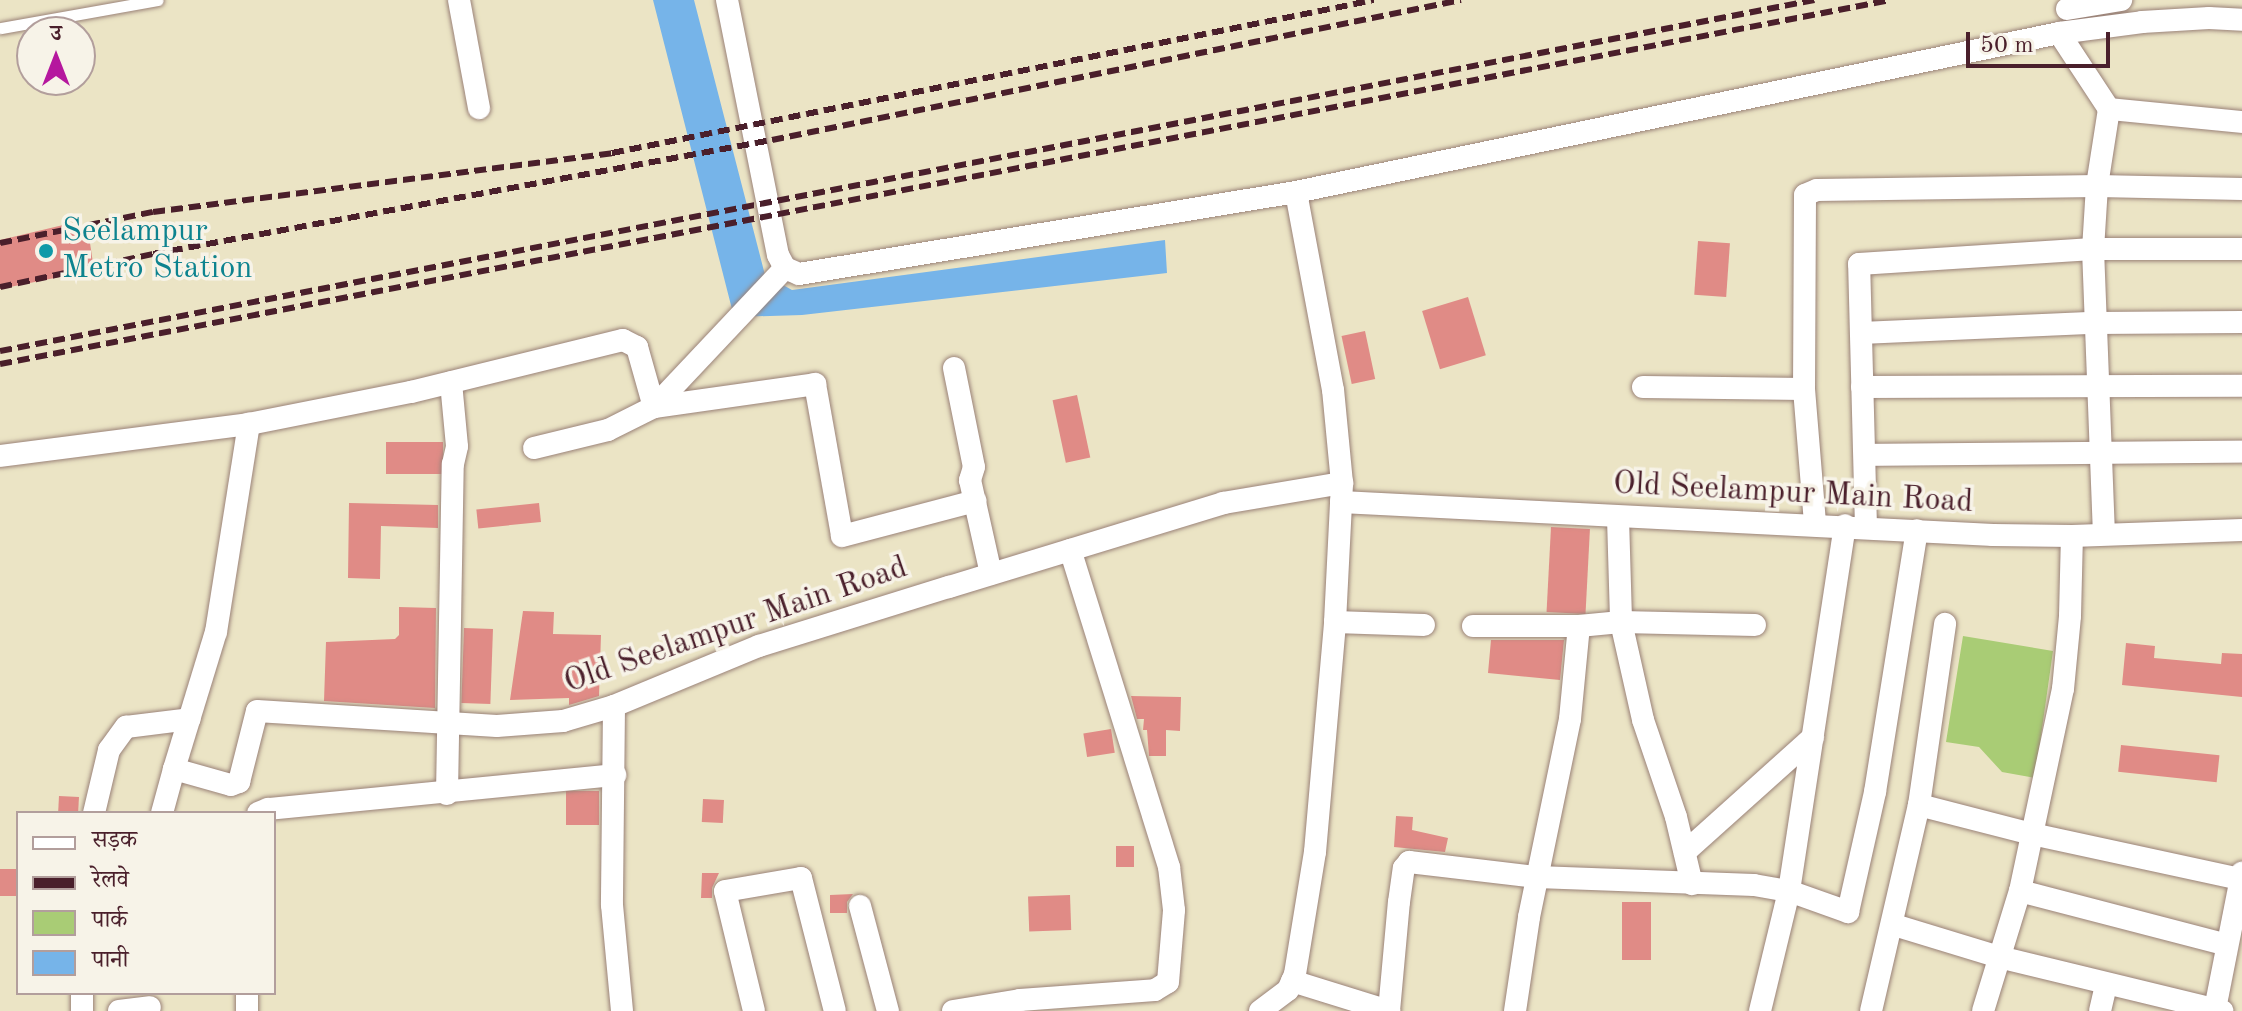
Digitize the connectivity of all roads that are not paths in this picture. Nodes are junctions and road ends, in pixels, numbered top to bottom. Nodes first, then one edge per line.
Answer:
1 (158, 0) edge
2 (459, 0) edge
3 (727, 0) edge
4 (2121, 0) edge
5 (2067, 9) dead end
6 (2242, 20) edge
7 (1, 28) edge
8 (2059, 33) junction
9 (2107, 103) junction
10 (479, 108) dead end
11 (2242, 122) edge
12 (2097, 186) junction
13 (2242, 189) edge
14 (1296, 192) junction
15 (2093, 249) junction
16 (2242, 249) edge
17 (780, 273) junction
18 (2242, 322) edge
19 (2094, 323) junction
20 (1861, 333) junction
21 (954, 368) dead end
22 (451, 382) junction
23 (2097, 386) junction
24 (2242, 386) edge
25 (1643, 387) dead end
26 (1862, 387) junction
27 (1804, 389) junction
28 (654, 407) junction
29 (249, 424) junction
30 (534, 448) dead end
31 (2242, 452) edge
32 (2100, 454) junction
33 (1865, 455) junction
34 (0, 456) edge
35 (1341, 499) junction
36 (975, 501) junction
37 (1618, 518) junction
38 (1815, 523) junction
39 (1856, 526) junction
40 (1917, 530) junction
41 (2242, 530) edge
42 (2104, 534) junction
43 (2072, 536) junction
44 (1070, 550) junction
45 (991, 574) junction
46 (1335, 622) junction
47 (1621, 622) junction
48 (1945, 624) dead end
49 (1424, 625) dead end
50 (1755, 625) dead end
51 (1473, 626) dead end
52 (1579, 626) junction
53 (614, 706) junction
54 (190, 719) junction
55 (447, 723) junction
56 (1813, 737) junction
57 (174, 769) junction
58 (615, 775) junction
59 (447, 794) junction
60 (1919, 805) junction
61 (94, 811) edge
62 (163, 811) edge
63 (263, 811) edge
64 (2032, 834) junction
65 (1685, 852) junction
66 (2241, 876) edge
67 (1537, 877) junction
68 (1692, 884) junction
69 (1789, 891) junction
70 (2020, 891) junction
71 (860, 906) dead end
72 (1894, 925) junction
73 (2227, 945) junction
74 (1999, 957) junction
75 (1292, 981) junction
76 (2106, 984) junction
77 (150, 1004) edge
78 (2173, 1005) edge
79 (1021, 1006) edge
80 (2219, 1010) edge
81 (119, 1011) edge
82 (622, 1011) edge
83 (754, 1011) edge
84 (835, 1011) edge
85 (888, 1011) edge
86 (953, 1011) edge
87 (1260, 1011) edge
88 (1389, 1011) edge
89 (1515, 1011) edge
90 (1760, 1011) edge
91 (1871, 1011) edge
92 (1983, 1011) edge
93 (2100, 1011) edge

1 - 7 lane
2 - 10 street
3 - 17 street
4 - 5 street
6 - 8 street
8 - 9 street
8 - 14 street
9 - 11 street
9 - 12 street
12 - 13 street
12 - 15 street
12 - 27 street
14 - 17 street
14 - 35 street
15 - 16 street
15 - 19 street
15 - 20 street
17 - 28 street
18 - 19 street
19 - 20 street
19 - 23 street
20 - 26 street
21 - 36 street
22 - 28 street
22 - 29 street
22 - 55 street
23 - 24 street
23 - 26 street
23 - 32 street
25 - 27 street
26 - 33 street
27 - 38 street
28 - 30 street
28 - 36 street
29 - 34 street
29 - 54 street
31 - 32 street
32 - 33 street
32 - 42 street
33 - 39 street
35 - 37 street, Old Seelampur Main Road
35 - 44 street, Old Seelampur Main Road
35 - 46 street
36 - 45 street
37 - 38 street, Old Seelampur Main Road
37 - 47 street
38 - 39 street, Old Seelampur Main Road
39 - 40 street, Old Seelampur Main Road
39 - 56 street
40 - 43 street, Old Seelampur Main Road
40 - 69 street
41 - 42 street, Old Seelampur Main Road
42 - 43 street, Old Seelampur Main Road
43 - 64 street
44 - 45 street, Old Seelampur Main Road
44 - 79 street
45 - 53 street, Old Seelampur Main Road
46 - 49 street
46 - 75 street
47 - 50 street
47 - 52 street
47 - 65 street
48 - 60 street
51 - 52 street
52 - 67 street
53 - 55 street, Old Seelampur Main Road
53 - 58 street
54 - 57 street
54 - 61 street
55 - 57 street, Old Seelampur Main Road
55 - 59 street
56 - 65 street
56 - 69 street
57 - 62 street
58 - 59 street
58 - 82 street
59 - 63 street
60 - 64 street
60 - 72 street
64 - 66 street
64 - 70 street
65 - 68 street
66 - 73 street
67 - 68 street
67 - 88 street
67 - 89 street
68 - 69 street
69 - 90 street
70 - 73 street
70 - 74 street
71 - 85 street
72 - 74 street
72 - 91 street
73 - 80 street
74 - 76 street
74 - 92 street
75 - 87 street
75 - 88 street
76 - 78 street
76 - 93 street
77 - 81 street
78 - 80 street
79 - 86 street
83 - 84 street

